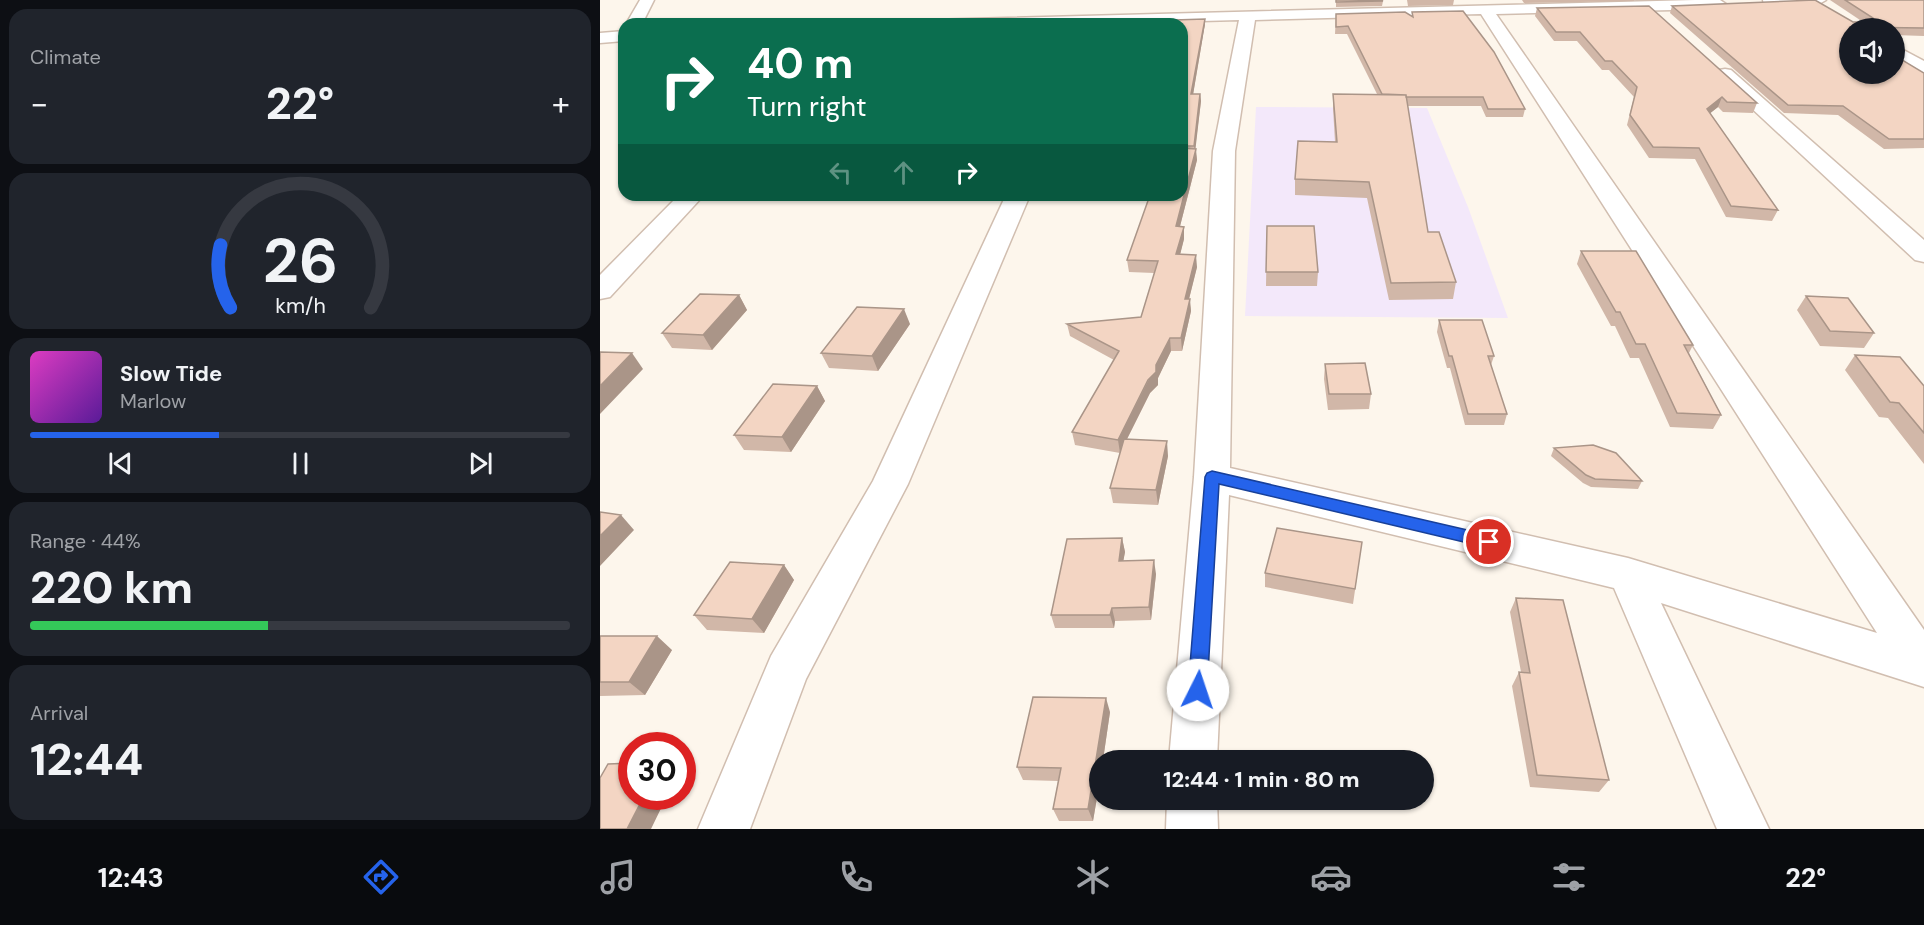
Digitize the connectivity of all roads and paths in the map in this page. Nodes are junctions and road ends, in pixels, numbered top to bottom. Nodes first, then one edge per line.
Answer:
1 (646, 0) edge
2 (1817, 0) edge
3 (1756, 3) edge
4 (1647, 4) edge
5 (1733, 4) edge
6 (1163, 6) edge
7 (1282, 7) edge
8 (1470, 7) edge
9 (1833, 12) edge
10 (1248, 15) junction
11 (637, 18) edge
12 (1109, 18) edge
13 (1668, 23) edge
14 (618, 36) edge
15 (600, 38) edge
16 (1905, 57) edge
17 (1712, 63) edge
18 (1924, 69) edge
19 (686, 201) edge
20 (1015, 201) edge
21 (1924, 254) edge
22 (600, 291) edge
23 (1212, 477) junction
24 (1628, 575) junction
25 (1194, 750) edge
26 (1192, 810) edge
27 (723, 829) edge
28 (1192, 829) edge
29 (1743, 829) edge

1 - 11 street
2 - 3 street
2 - 9 street
4 - 5 street
4 - 8 street
4 - 13 street
6 - 10 street
6 - 12 street
7 - 8 street
7 - 10 street
8 - 24 street
10 - 23 street
14 - 15 street
16 - 18 street
17 - 21 street
19 - 22 street
20 - 27 street
23 - 24 street
23 - 25 street
24 - 29 street
26 - 28 street

